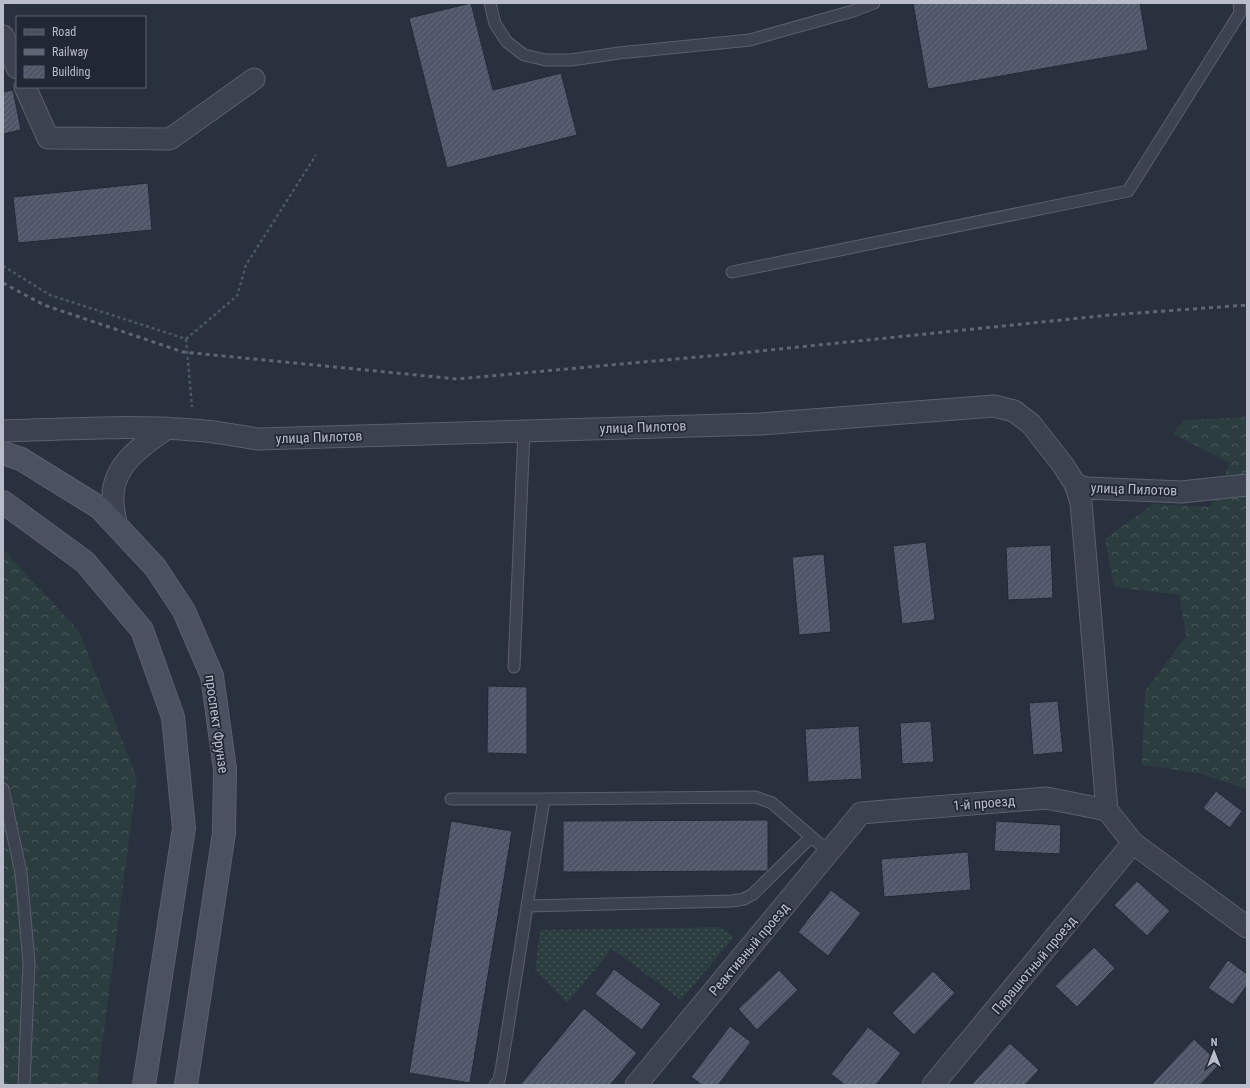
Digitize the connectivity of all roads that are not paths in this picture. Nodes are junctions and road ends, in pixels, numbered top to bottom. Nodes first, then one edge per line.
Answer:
1 (490, 3) edge
2 (874, 3) edge
3 (1239, 3) edge
4 (3, 36) edge
5 (16, 66) edge
6 (254, 79) dead end
7 (25, 88) edge
8 (732, 272) dead end
9 (167, 428) junction
10 (3, 431) edge
11 (524, 431) junction
12 (3, 453) edge
13 (1075, 484) junction
14 (1247, 485) edge
15 (3, 502) edge
16 (116, 525) junction
17 (514, 667) dead end
18 (3, 789) edge
19 (451, 799) dead end
20 (544, 799) junction
21 (1107, 810) junction
22 (861, 813) joint
23 (811, 837) junction
24 (1134, 843) junction
25 (829, 852) junction
26 (527, 906) junction
27 (1247, 927) edge
28 (24, 1085) edge
29 (144, 1085) edge
30 (186, 1085) edge
31 (495, 1085) edge
32 (636, 1085) edge
33 (933, 1085) edge

1 - 2 lane
3 - 8 lane
4 - 5 street
6 - 7 street
9 - 10 street, улица Пилотов
9 - 11 street, улица Пилотов
9 - 16 street
11 - 13 street, улица Пилотов
11 - 17 lane
12 - 16 main road, проспект Фрунзе
13 - 14 street, улица Пилотов
13 - 21 street
15 - 29 main road
16 - 30 main road, проспект Фрунзе
18 - 28 lane
19 - 20 lane
20 - 23 lane
20 - 26 lane
21 - 22 street, 1-й проезд
21 - 24 street
22 - 25 street, Реактивный проезд
23 - 25 lane
23 - 26 lane
24 - 27 street
24 - 33 street, Парашютный проезд
25 - 32 street, Реактивный проезд
26 - 31 lane

